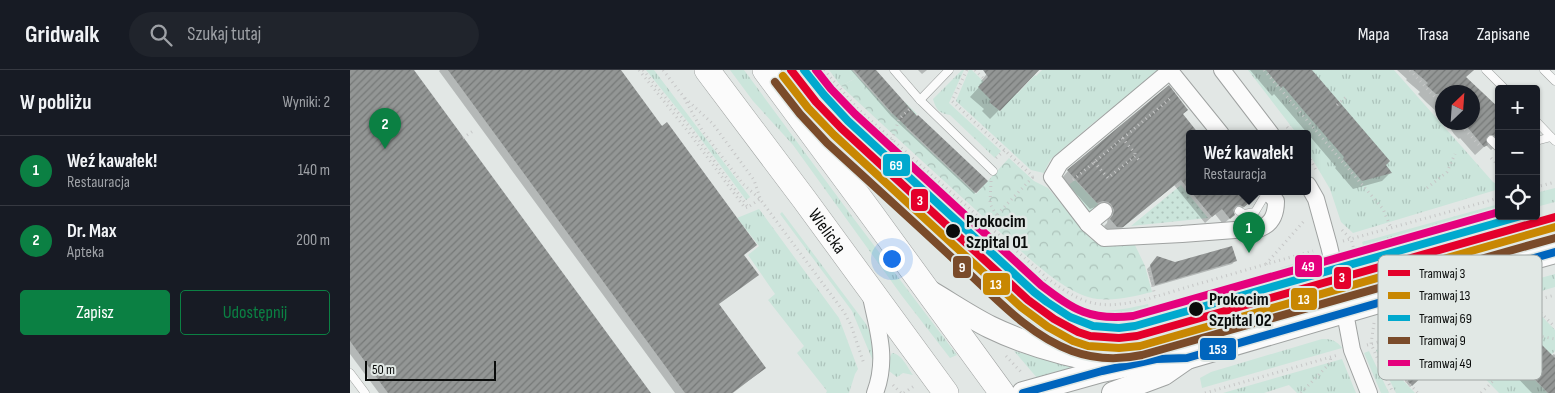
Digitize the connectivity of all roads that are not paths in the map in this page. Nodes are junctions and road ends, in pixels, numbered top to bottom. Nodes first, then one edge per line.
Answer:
1 (707, 70) edge
2 (764, 70) edge
3 (894, 70) edge
4 (949, 70) edge
5 (1171, 70) edge
6 (1222, 70) edge
7 (1486, 70) edge
8 (1544, 70) edge
9 (1555, 81) edge
10 (1501, 85) edge
11 (920, 100) junction
12 (1540, 125) edge
13 (1218, 130) edge
14 (1268, 130) edge
15 (1553, 139) edge
16 (1491, 140) dead end
17 (1540, 141) edge
18 (1495, 144) edge
19 (993, 171) road end
20 (1311, 191) edge
21 (1265, 195) edge
22 (1270, 195) edge
23 (1104, 211) dead end
24 (1239, 211) dead end
25 (1088, 224) junction
26 (1555, 252) edge
27 (1542, 256) edge
28 (927, 289) junction
29 (869, 290) junction
30 (1378, 303) edge
31 (1345, 313) junction
32 (1187, 358) junction
33 (1125, 366) junction
34 (350, 373) edge
35 (1024, 385) edge
36 (365, 393) edge
37 (875, 393) edge
38 (946, 393) edge
39 (1002, 393) edge
40 (1113, 393) edge
41 (1369, 393) edge

1 - 29 main road, Wielicka
2 - 28 main road
3 - 11 lane
4 - 11 lane
5 - 13 street
5 - 25 street
6 - 14 street
7 - 10 lane
8 - 9 lane
11 - 19 lane
12 - 15 lane
15 - 17 lane
16 - 18 lane
20 - 31 street
21 - 24 lane
22 - 25 street
23 - 25 street
26 - 27 street
28 - 33 street
28 - 39 main road
29 - 37 street
29 - 38 main road, Wielicka
30 - 31 street
31 - 32 street
31 - 41 street
32 - 33 street
32 - 40 street
33 - 35 street
34 - 36 lane

